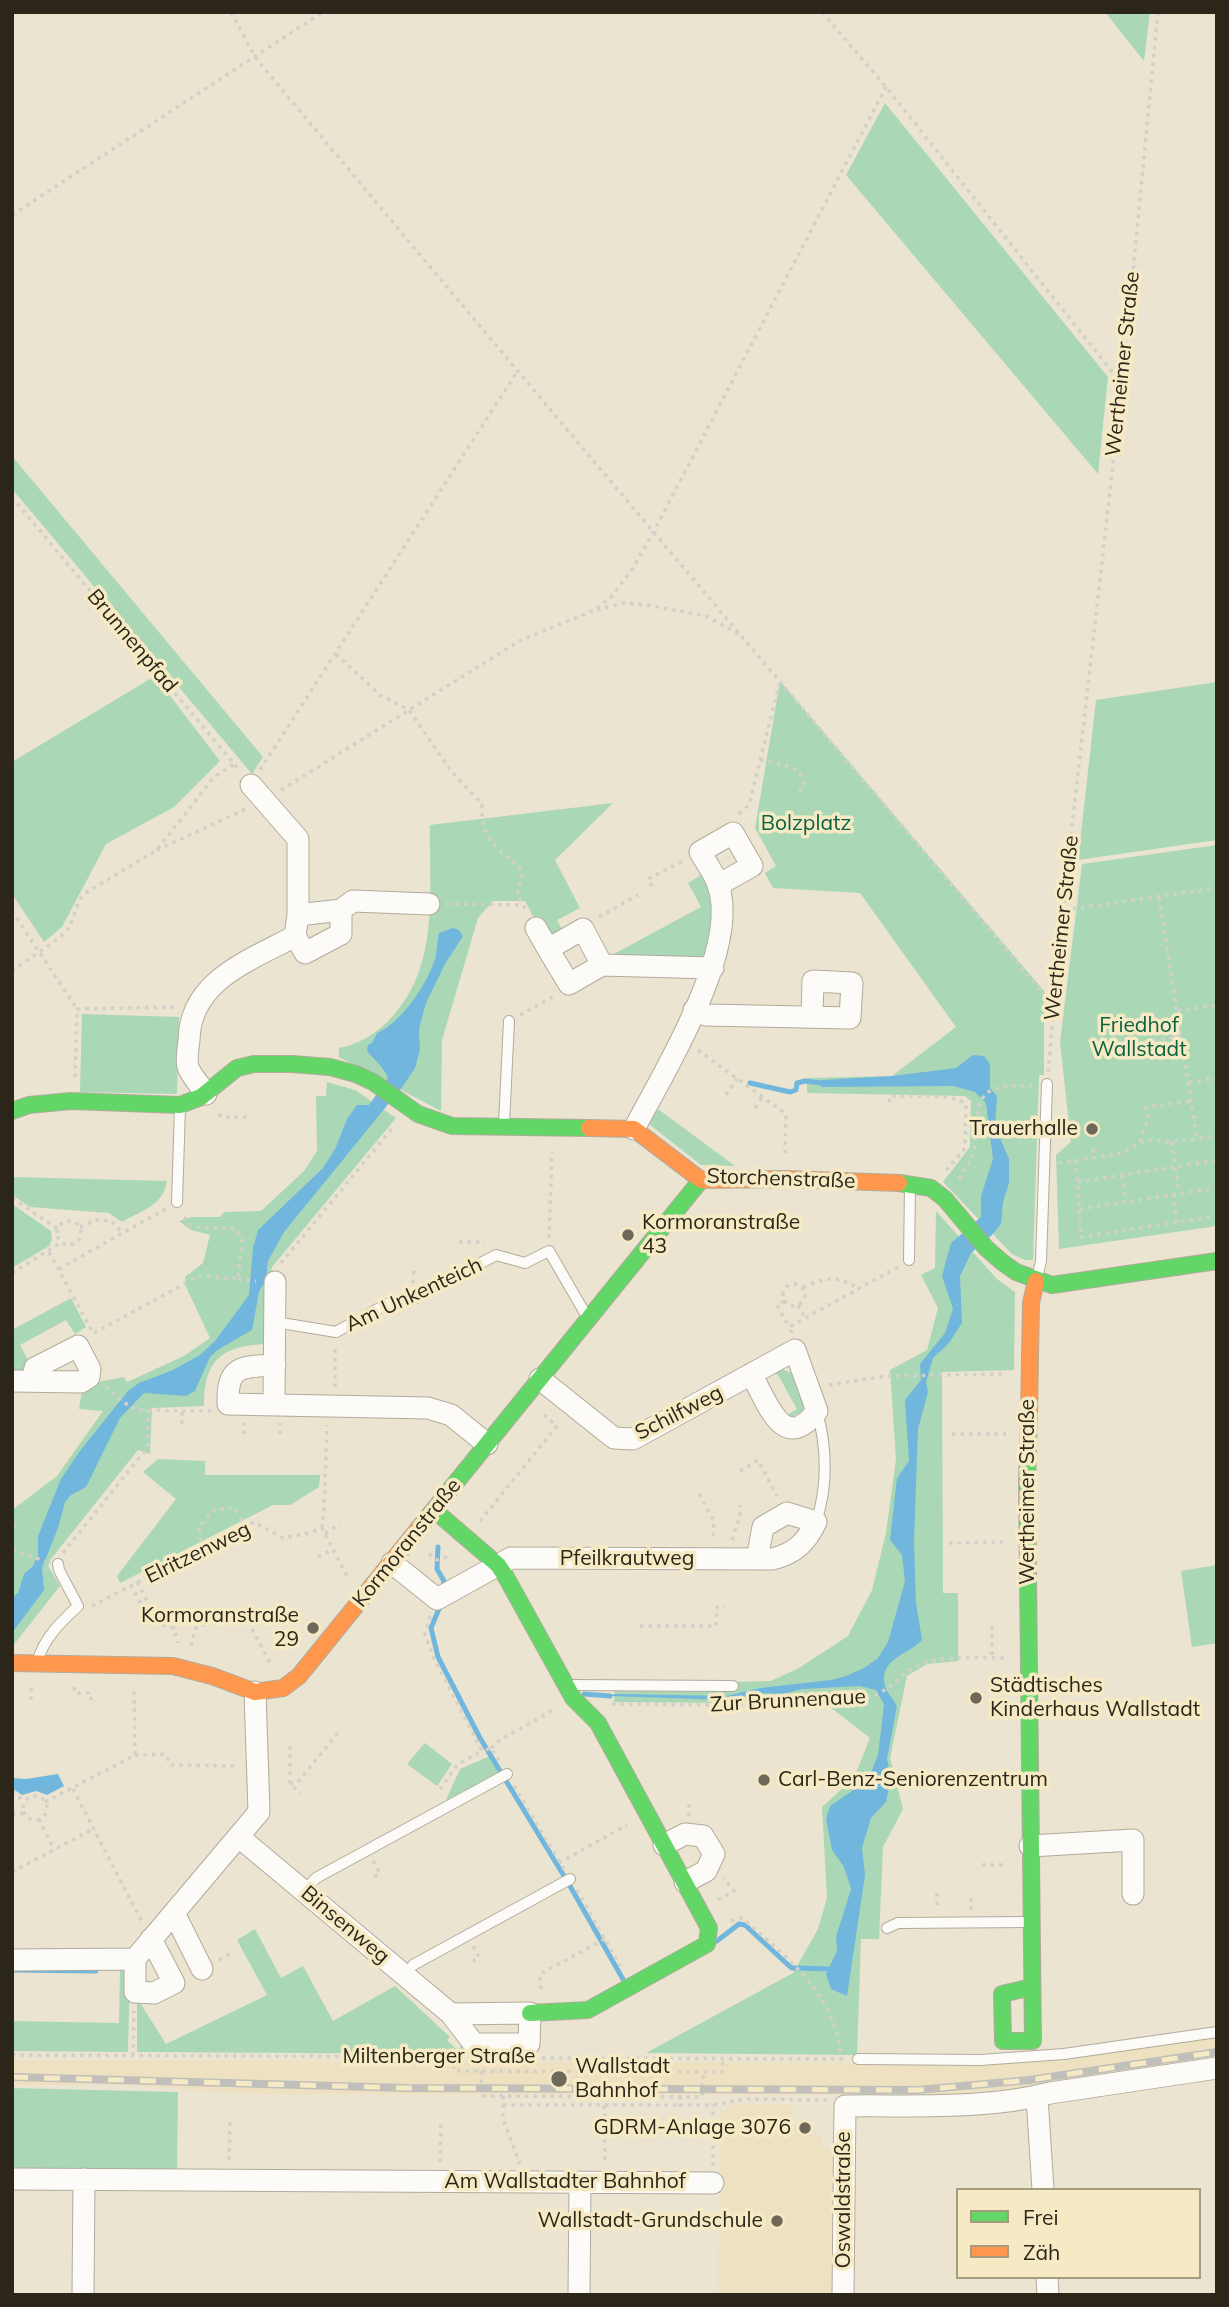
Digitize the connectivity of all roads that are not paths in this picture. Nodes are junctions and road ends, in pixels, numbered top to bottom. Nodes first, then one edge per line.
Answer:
1 (257, 792) road end
2 (719, 885) junction
3 (429, 904) road end
4 (341, 910) junction
5 (296, 926) junction
6 (536, 928) road end
7 (548, 949) junction
8 (602, 965) junction
9 (713, 968) junction
10 (694, 1010) junction
11 (812, 1016) dead end
12 (509, 1021) road end
13 (1047, 1084) road end
14 (206, 1094) junction
15 (180, 1105) junction
16 (12, 1111) edge
17 (504, 1127) junction
18 (634, 1129) junction
19 (701, 1180) junction
20 (910, 1183) junction
21 (177, 1202) road end
22 (909, 1261) road end
23 (1217, 1261) edge
24 (1036, 1281) junction
25 (275, 1282) road end
26 (589, 1318) junction
27 (275, 1322) junction
28 (275, 1365) junction
29 (751, 1374) junction
30 (540, 1379) junction
31 (22, 1381) edge
32 (274, 1403) junction
33 (817, 1411) junction
34 (487, 1444) junction
35 (434, 1510) junction
36 (816, 1522) junction
37 (757, 1559) junction
38 (53, 1563) road end
39 (392, 1563) junction
40 (498, 1565) junction
41 (12, 1663) edge
42 (37, 1663) junction
43 (733, 1686) dead end
44 (256, 1692) junction
45 (573, 1695) junction
46 (507, 1774) road end
47 (239, 1837) junction
48 (664, 1844) junction
49 (1030, 1846) junction
50 (570, 1879) road end
51 (685, 1882) junction
52 (304, 1891) junction
53 (1133, 1894) dead end
54 (174, 1913) junction
55 (1031, 1922) junction
56 (887, 1928) dead end
57 (151, 1939) junction
58 (135, 1959) junction
59 (12, 1960) edge
60 (202, 1969) dead end
61 (405, 1975) junction
62 (1032, 1987) junction
63 (536, 2013) junction
64 (452, 2014) junction
65 (1217, 2032) edge
66 (1034, 2048) junction
67 (858, 2059) road end
68 (1217, 2068) edge
69 (1037, 2097) junction
70 (12, 2179) edge
71 (84, 2179) junction
72 (580, 2183) junction
73 (713, 2183) road end
74 (1042, 2188) edge
75 (83, 2295) edge
76 (579, 2295) edge
77 (843, 2295) edge

1 - 5 street
2 - 2 street
2 - 9 street
3 - 4 street
4 - 5 street
4 - 5 street
5 - 14 street
6 - 7 street
7 - 8 street
7 - 8 street
8 - 9 street
9 - 10 street
10 - 11 street
10 - 18 street
12 - 17 lane
13 - 24 lane, Wertheimer Straße
14 - 15 street
14 - 17 street
15 - 16 street
15 - 21 lane
17 - 18 street
18 - 19 street, Storchenstraße
19 - 20 street, Storchenstraße
19 - 26 street, Kormoranstraße
20 - 22 lane
20 - 24 street, Storchenstraße
23 - 24 street
24 - 49 street, Wertheimer Straße
25 - 27 street
26 - 27 lane, Am Unkenteich
26 - 30 street, Kormoranstraße
27 - 28 street
28 - 32 street
28 - 32 street
29 - 30 street, Schilfweg
29 - 33 street
29 - 33 street, Schilfweg
30 - 34 street, Kormoranstraße
31 - 31 street
32 - 34 street
33 - 36 lane, Pfeilkrautweg
34 - 35 street, Kormoranstraße
35 - 39 street, Kormoranstraße
35 - 40 street
36 - 37 street, Pfeilkrautweg
36 - 37 street
37 - 40 street, Pfeilkrautweg
38 - 42 lane
39 - 40 street, Pfeilkrautweg
39 - 44 street, Kormoranstraße
40 - 45 street
41 - 42 street
42 - 44 street
43 - 45 lane
44 - 47 street
45 - 48 street
46 - 52 lane
47 - 52 street, Binsenweg
47 - 54 street
48 - 51 street
48 - 51 street
49 - 53 street
49 - 55 street, Wertheimer Straße
50 - 61 lane
51 - 63 street
52 - 61 street, Binsenweg
54 - 57 street
54 - 60 street
55 - 56 lane
55 - 62 street, Wertheimer Straße
57 - 58 street
57 - 58 street
58 - 59 street
61 - 64 street, Binsenweg
62 - 66 street, Wertheimer Straße
62 - 66 street
63 - 64 street
63 - 64 street, Binsenweg
65 - 66 lane
66 - 67 lane
68 - 69 street
69 - 74 street
69 - 77 street, Oswaldstraße
70 - 71 street, Am Wallstadter Bahnhof
71 - 72 street, Am Wallstadter Bahnhof
71 - 75 street
72 - 73 street, Am Wallstadter Bahnhof
72 - 76 street

